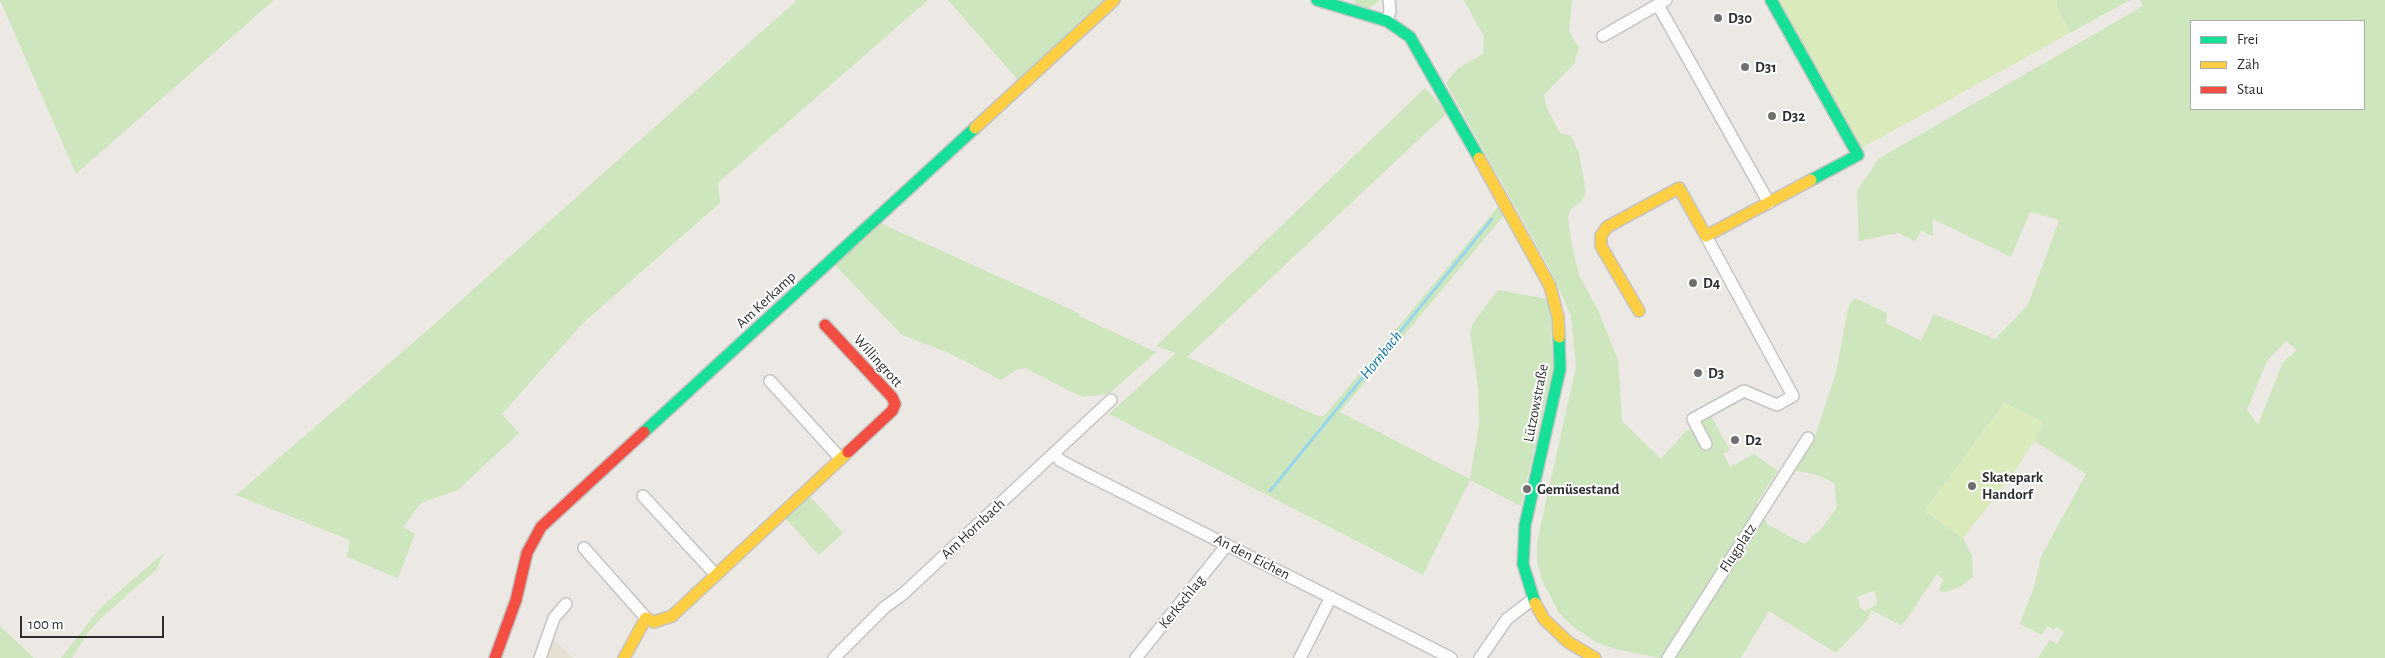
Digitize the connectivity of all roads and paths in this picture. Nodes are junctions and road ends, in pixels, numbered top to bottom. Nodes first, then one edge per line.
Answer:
1 (1114, 0) edge
2 (1316, 0) edge
3 (1389, 0) edge
4 (1771, 0) edge
5 (1662, 2) edge
6 (1387, 21) junction
7 (1603, 36) dead end
8 (1768, 203) junction
9 (1706, 236) junction
10 (1638, 311) dead end
11 (825, 325) dead end
12 (770, 381) dead end
13 (1111, 400) dead end
14 (1808, 438) dead end
15 (1706, 444) dead end
16 (1054, 454) junction
17 (841, 459) junction
18 (643, 496) dead end
19 (1227, 545) junction
20 (584, 548) dead end
21 (716, 575) junction
22 (1330, 597) junction
23 (1533, 599) junction
24 (566, 604) dead end
25 (646, 618) junction
26 (495, 658) edge
27 (540, 658) edge
28 (624, 658) edge
29 (835, 658) edge
30 (1136, 658) edge
31 (1300, 658) edge
32 (1451, 658) edge
33 (1480, 658) edge
34 (1595, 658) edge
35 (1668, 658) edge

1 - 26 street, Am Kerkamp
2 - 6 street, Lützowstraße
3 - 6 street
4 - 8 street
5 - 7 street
5 - 8 street
6 - 23 street, Lützowstraße
8 - 9 street
9 - 10 street
9 - 15 street
11 - 17 street, Willingrott
12 - 17 street
13 - 16 street, Am Hornbach
14 - 35 street, Flugplatz
16 - 19 street, An den Eichen
16 - 29 street, Am Hornbach
17 - 21 street, Willingrott
18 - 21 street
19 - 22 street, An den Eichen
19 - 30 street, Kerkschlag
20 - 25 street
21 - 25 street, Willingrott
22 - 31 street
22 - 32 street, An den Eichen
23 - 33 street
23 - 34 street, Lützowstraße
24 - 27 street
25 - 28 street

